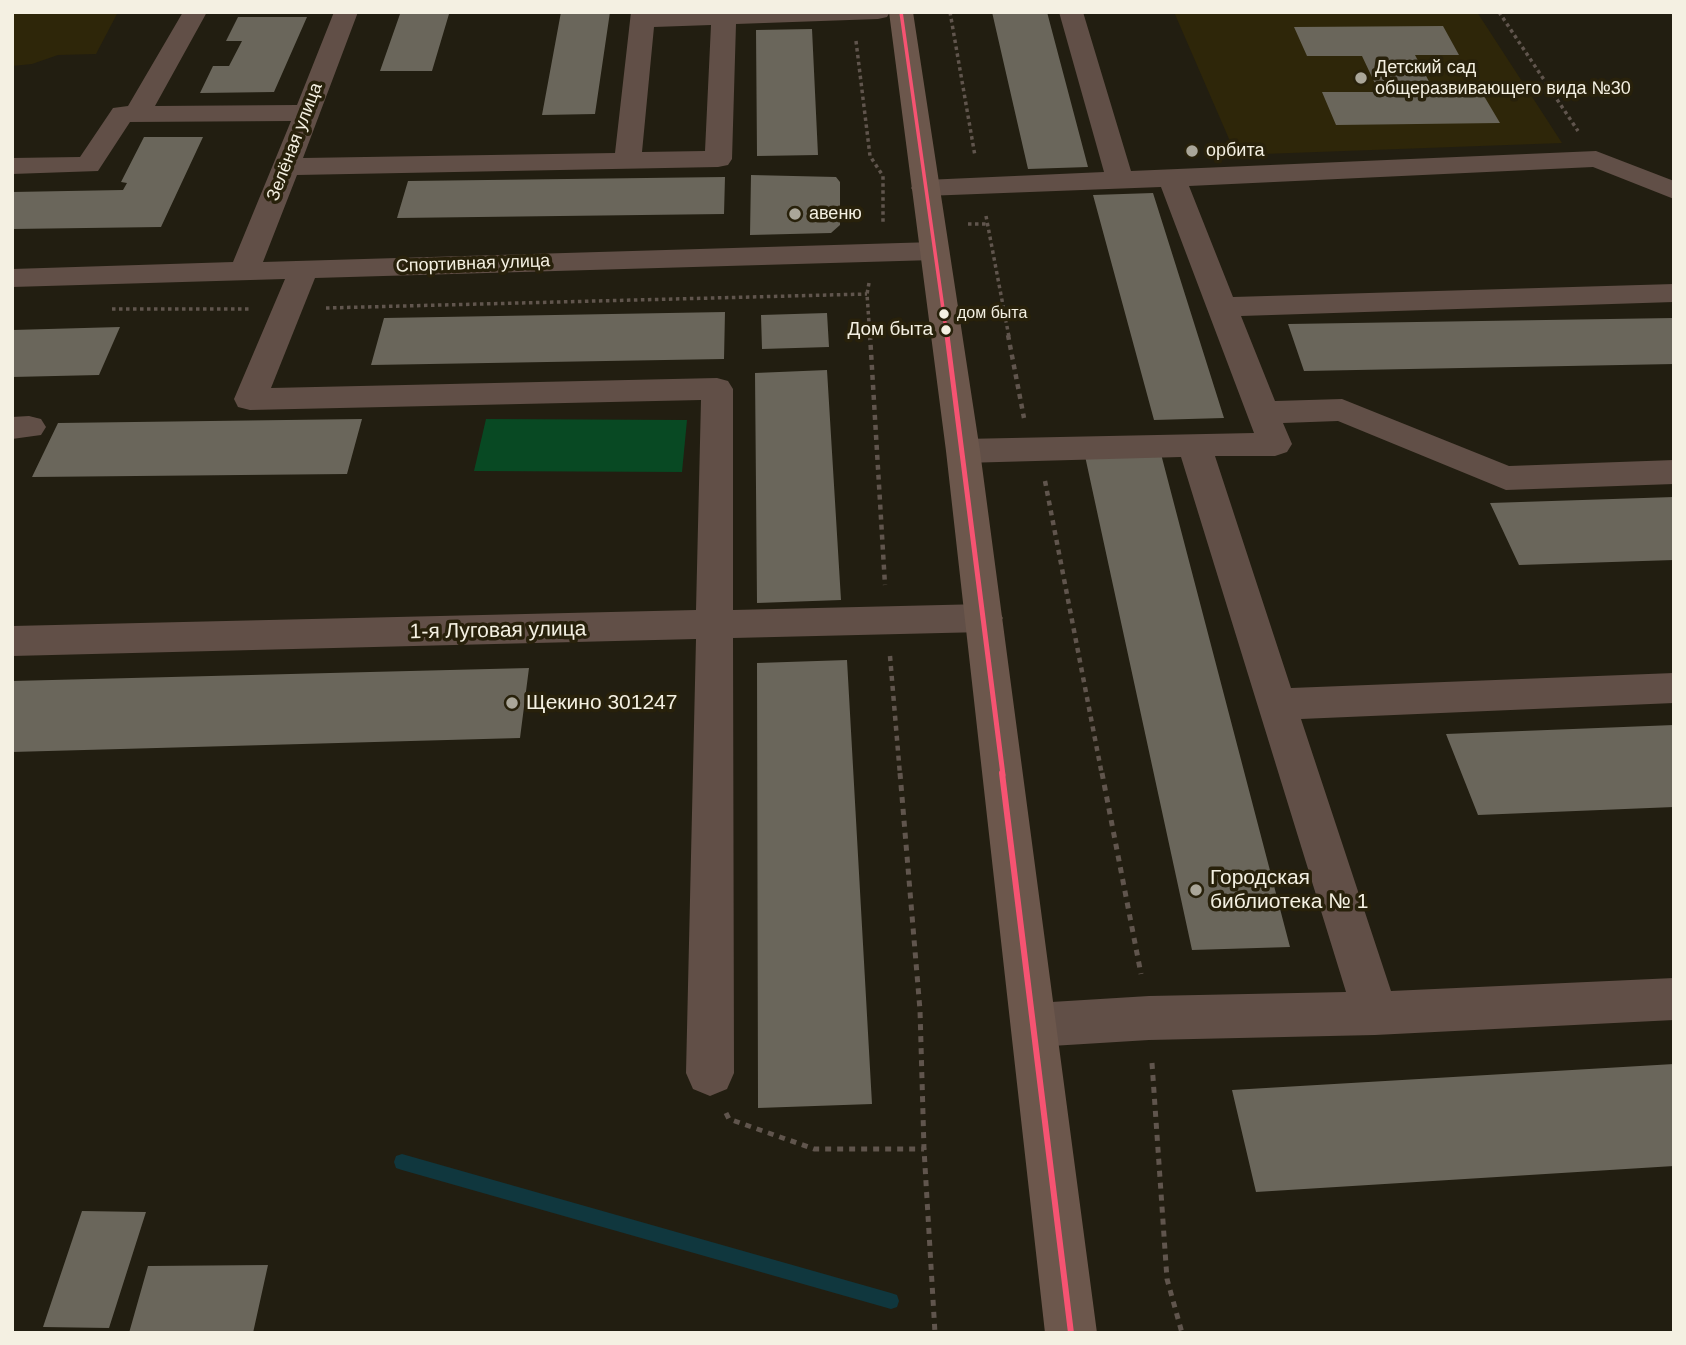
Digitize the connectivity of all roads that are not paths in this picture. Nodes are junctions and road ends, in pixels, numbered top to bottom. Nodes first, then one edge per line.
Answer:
1 (195, 12) edge
2 (346, 12) edge
3 (878, 12) edge
4 (901, 12) edge
5 (1072, 12) edge
6 (852, 13) edge
7 (724, 15) edge
8 (642, 16) edge
9 (306, 113) junction
10 (137, 114) junction
11 (628, 160) junction
12 (12, 166) edge
13 (284, 167) junction
14 (1172, 178) junction
15 (1120, 180) junction
16 (925, 188) junction
17 (1674, 191) edge
18 (933, 251) junction
19 (304, 268) junction
20 (242, 272) junction
21 (12, 278) edge
22 (1674, 293) edge
23 (1224, 307) junction
24 (1264, 412) junction
25 (1194, 445) junction
26 (963, 451) junction
27 (1674, 472) edge
28 (984, 618) junction
29 (713, 626) junction
30 (12, 641) edge
31 (1674, 688) edge
32 (1276, 704) junction
33 (1674, 999) edge
34 (1376, 1013) junction
35 (1035, 1026) junction
36 (710, 1073) road end
37 (1071, 1333) edge

1 - 10 street
2 - 9 street, Зелёная улица
3 - 6 street
4 - 16 main road
5 - 15 street
6 - 7 street
7 - 8 street
7 - 11 street
8 - 11 street
9 - 10 street
9 - 13 street, Зелёная улица
10 - 12 street
11 - 13 street
13 - 20 street, Зелёная улица
14 - 15 street
14 - 17 street
14 - 23 street
15 - 16 street
16 - 18 main road
18 - 19 street, Спортивная улица
18 - 26 main road
19 - 20 street, Спортивная улица
19 - 29 street
20 - 21 street, Спортивная улица
22 - 23 street
23 - 24 street
24 - 25 street
24 - 27 street
25 - 26 street
25 - 32 street
26 - 28 main road
28 - 29 street, 1-я Луговая улица
28 - 35 main road
29 - 30 street, 1-я Луговая улица
29 - 36 street
31 - 32 street
32 - 34 street
33 - 34 street
34 - 35 street
35 - 37 main road

